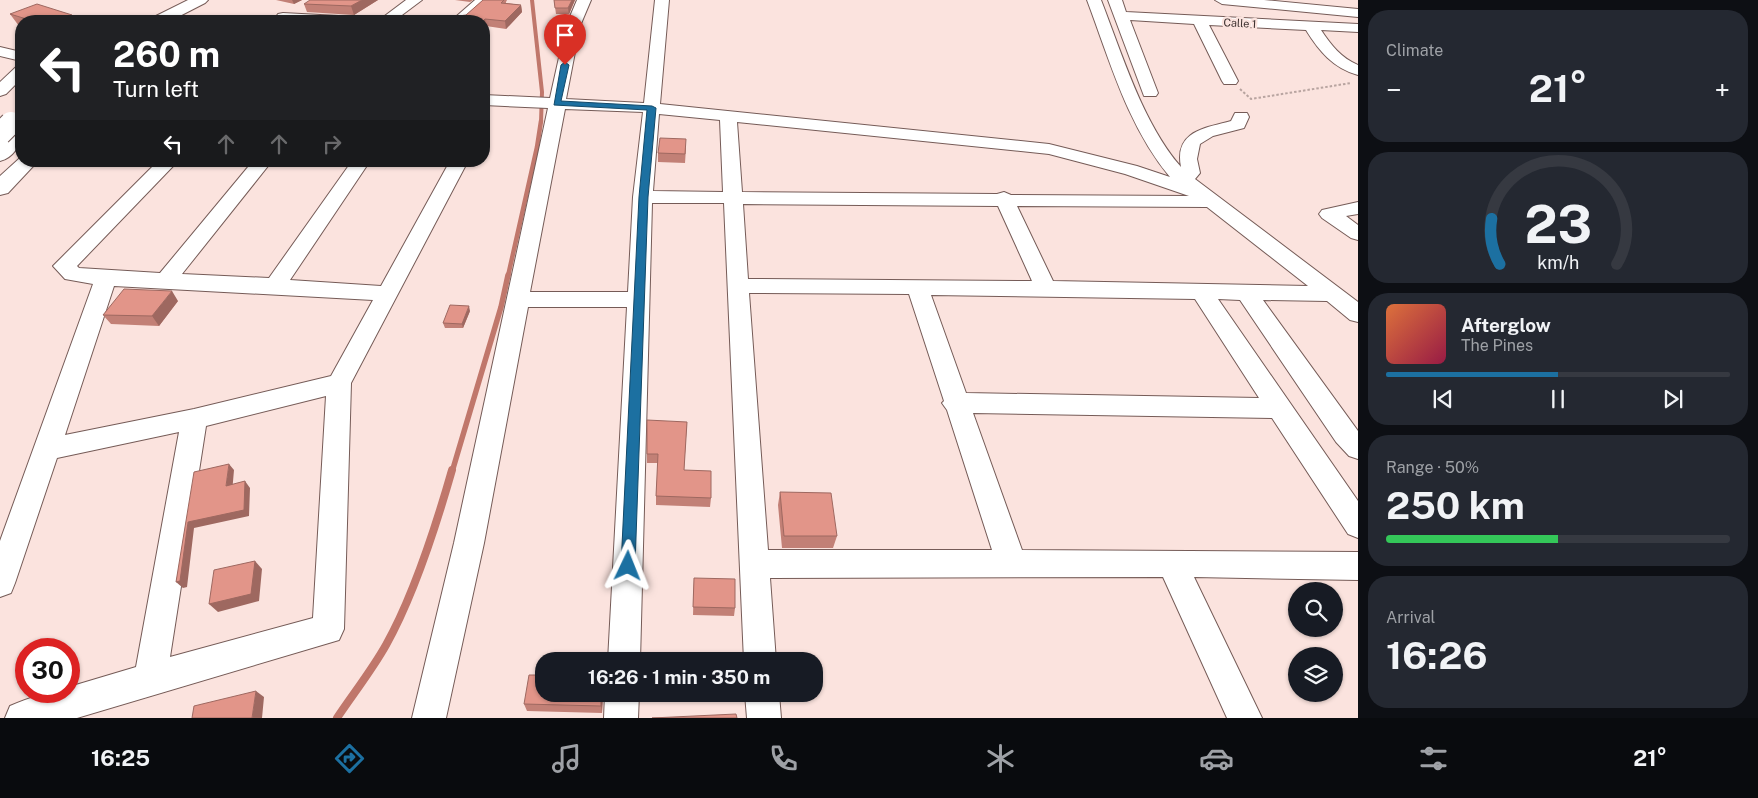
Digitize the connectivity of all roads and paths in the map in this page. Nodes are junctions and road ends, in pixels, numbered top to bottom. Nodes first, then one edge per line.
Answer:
1 (185, 0) edge
2 (200, 0) edge
3 (415, 0) edge
4 (483, 0) edge
5 (584, 0) edge
6 (662, 0) edge
7 (1094, 0) edge
8 (1115, 0) edge
9 (1222, 0) edge
10 (1226, 0) edge
11 (308, 4) edge
12 (1358, 12) edge
13 (155, 15) edge
14 (170, 15) edge
15 (287, 15) edge
16 (394, 15) edge
17 (465, 15) edge
18 (1123, 16) junction
19 (1200, 21) junction
20 (1237, 23) junction
21 (1311, 26) junction
22 (1358, 28) edge
23 (0, 51) edge
24 (15, 55) edge
25 (1358, 70) edge
26 (15, 76) edge
27 (1230, 81) joint
28 (1358, 83) edge
29 (0, 91) edge
30 (1150, 93) dead end
31 (490, 100) edge
32 (546, 103) junction
33 (652, 108) junction
34 (728, 115) junction
35 (1241, 117) dead end
36 (13, 128) edge
37 (0, 155) edge
38 (22, 167) edge
39 (163, 167) edge
40 (258, 167) edge
41 (357, 167) edge
42 (456, 167) edge
43 (1185, 180) junction
44 (0, 188) edge
45 (733, 196) junction
46 (643, 197) junction
47 (1209, 198) junction
48 (1004, 199) junction
49 (1358, 208) edge
50 (1358, 234) edge
51 (106, 278) junction
52 (166, 280) junction
53 (275, 286) junction
54 (738, 286) junction
55 (917, 287) junction
56 (1046, 288) junction
57 (1201, 291) junction
58 (1246, 292) junction
59 (387, 294) junction
60 (1331, 294) junction
61 (518, 299) junction
62 (639, 300) junction
63 (1358, 314) edge
64 (338, 383) junction
65 (955, 403) junction
66 (1280, 408) junction
67 (194, 418) junction
68 (1358, 448) edge
69 (47, 449) junction
70 (1358, 525) edge
71 (1172, 563) junction
72 (754, 564) junction
73 (1012, 564) junction
74 (1358, 566) edge
75 (0, 583) edge
76 (624, 652) edge
77 (759, 652) edge
78 (150, 679) junction
79 (622, 702) edge
80 (763, 702) edge
81 (22, 718) edge
82 (429, 718) edge
83 (621, 718) edge
84 (764, 718) edge
85 (1245, 718) edge

1 - 13 main road
2 - 14 main road
3 - 16 street
4 - 17 street
5 - 32 street
6 - 33 street
7 - 43 street
8 - 18 street
9 - 10 street
10 - 12 street
10 - 20 street
11 - 15 street
18 - 19 street, Calle 1
18 - 30 street
19 - 20 street, Calle 1
19 - 27 street
20 - 21 street, Calle 1
21 - 22 street, Calle 1
21 - 25 street
23 - 24 street
26 - 29 street
27 - 28 path
31 - 32 street
32 - 33 street
32 - 61 street
33 - 34 street
33 - 46 street
34 - 45 street
34 - 47 street
35 - 43 street
36 - 37 main road
38 - 44 main road
39 - 51 street
40 - 52 street
41 - 53 street
42 - 59 street
43 - 47 street
45 - 46 street
45 - 48 street
45 - 54 street
46 - 62 street
47 - 48 street
47 - 60 street
48 - 56 street
49 - 50 street
51 - 52 street
51 - 69 street
52 - 53 street
53 - 59 street
54 - 55 street
54 - 72 street
55 - 56 street
55 - 65 street
56 - 57 street
57 - 58 street
57 - 66 street
58 - 60 street
58 - 68 street
59 - 64 street
60 - 63 street
61 - 62 street
61 - 82 street
62 - 76 street
64 - 67 street
64 - 78 street
65 - 66 street
65 - 73 street
66 - 70 street
67 - 69 street
67 - 78 street
69 - 75 street
71 - 73 street
71 - 74 street
71 - 85 street
72 - 73 street
72 - 77 street
78 - 81 street
79 - 83 street
80 - 84 street

